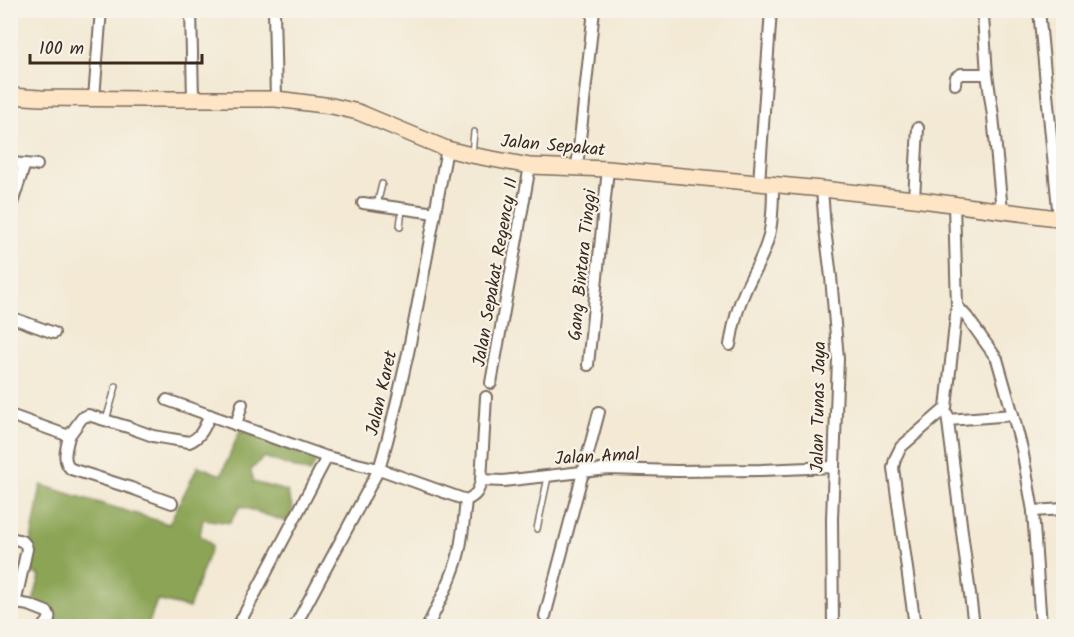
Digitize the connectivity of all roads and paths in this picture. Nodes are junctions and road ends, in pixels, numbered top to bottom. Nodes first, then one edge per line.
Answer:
1 (101, 10) edge
2 (191, 10) edge
3 (274, 10) edge
4 (594, 10) edge
5 (771, 10) edge
6 (1039, 10) edge
7 (984, 16) dead end
8 (987, 74) junction
9 (955, 84) dead end
10 (10, 96) edge
11 (94, 98) junction
12 (193, 99) junction
13 (276, 99) junction
14 (918, 128) dead end
15 (474, 132) dead end
16 (447, 149) junction
17 (471, 155) junction
18 (10, 163) edge
19 (25, 164) junction
20 (37, 165) dead end
21 (530, 166) junction
22 (577, 167) junction
23 (608, 169) junction
24 (382, 184) dead end
25 (766, 184) junction
26 (822, 189) junction
27 (914, 199) junction
28 (363, 203) dead end
29 (954, 204) junction
30 (377, 205) junction
31 (10, 209) edge
32 (402, 209) junction
33 (1002, 211) junction
34 (435, 213) junction
35 (1061, 219) edge
36 (400, 227) dead end
37 (957, 306) junction
38 (10, 317) edge
39 (54, 333) dead end
40 (730, 345) dead end
41 (588, 365) dead end
42 (491, 383) dead end
43 (116, 386) dead end
44 (486, 397) dead end
45 (167, 400) dead end
46 (242, 404) dead end
47 (946, 408) junction
48 (599, 412) dead end
49 (10, 414) edge
50 (210, 415) junction
51 (1013, 415) junction
52 (106, 420) junction
53 (948, 420) junction
54 (236, 425) junction
55 (69, 436) junction
56 (327, 457) junction
57 (834, 466) junction
58 (379, 469) junction
59 (584, 471) junction
60 (549, 475) junction
61 (481, 480) junction
62 (466, 500) junction
63 (172, 503) dead end
64 (1064, 509) edge
65 (1033, 512) junction
66 (537, 529) dead end
67 (10, 538) edge
68 (13, 603) edge
69 (545, 616) dead end
70 (44, 627) edge
71 (238, 627) edge
72 (296, 627) edge
73 (428, 627) edge
74 (833, 627) edge
75 (915, 627) edge
76 (974, 627) edge
77 (1041, 627) edge

1 - 11 street
2 - 12 street
3 - 13 street
4 - 22 street
5 - 25 street
6 - 35 street
7 - 8 street
8 - 9 street
8 - 33 street
10 - 11 main road, Jalan Sepakat
11 - 12 main road, Jalan Sepakat
12 - 13 main road, Jalan Sepakat
13 - 16 main road, Jalan Sepakat
14 - 27 street
15 - 17 lane
16 - 17 main road, Jalan Sepakat
16 - 34 street, Jalan Karet
17 - 21 main road, Jalan Sepakat
18 - 19 street
19 - 20 street
19 - 31 street
21 - 22 main road, Jalan Sepakat
21 - 42 street, Jalan Sepakat Regency II
22 - 23 main road, Jalan Sepakat
23 - 25 main road, Jalan Sepakat
23 - 41 street, Gang Bintara Tinggi
24 - 30 lane
25 - 26 main road, Jalan Sepakat
25 - 40 street
26 - 27 main road, Jalan Sepakat
26 - 57 street, Jalan Tunas Jaya
27 - 29 main road, Jalan Sepakat
28 - 30 street
29 - 33 main road, Jalan Sepakat
29 - 37 street
30 - 32 street
32 - 34 street
32 - 36 lane
33 - 35 main road, Jalan Sepakat
34 - 58 street, Jalan Karet
37 - 47 street
37 - 51 street
38 - 39 street
43 - 52 lane
44 - 61 street
45 - 50 street
46 - 54 street
47 - 53 street
47 - 75 street
48 - 59 street
49 - 55 street
50 - 52 street
50 - 54 street
51 - 53 street
51 - 65 street
52 - 55 street
53 - 76 street
54 - 56 street
55 - 63 street
56 - 58 street
56 - 71 street
57 - 59 street, Jalan Amal
57 - 74 street, Jalan Tunas Jaya
58 - 62 street
58 - 72 street, Jalan Karet
59 - 60 street, Jalan Amal
59 - 69 street
60 - 61 street, Jalan Amal
60 - 66 lane
61 - 62 street
62 - 73 street
64 - 65 street
65 - 77 street
67 - 68 street
68 - 70 street

